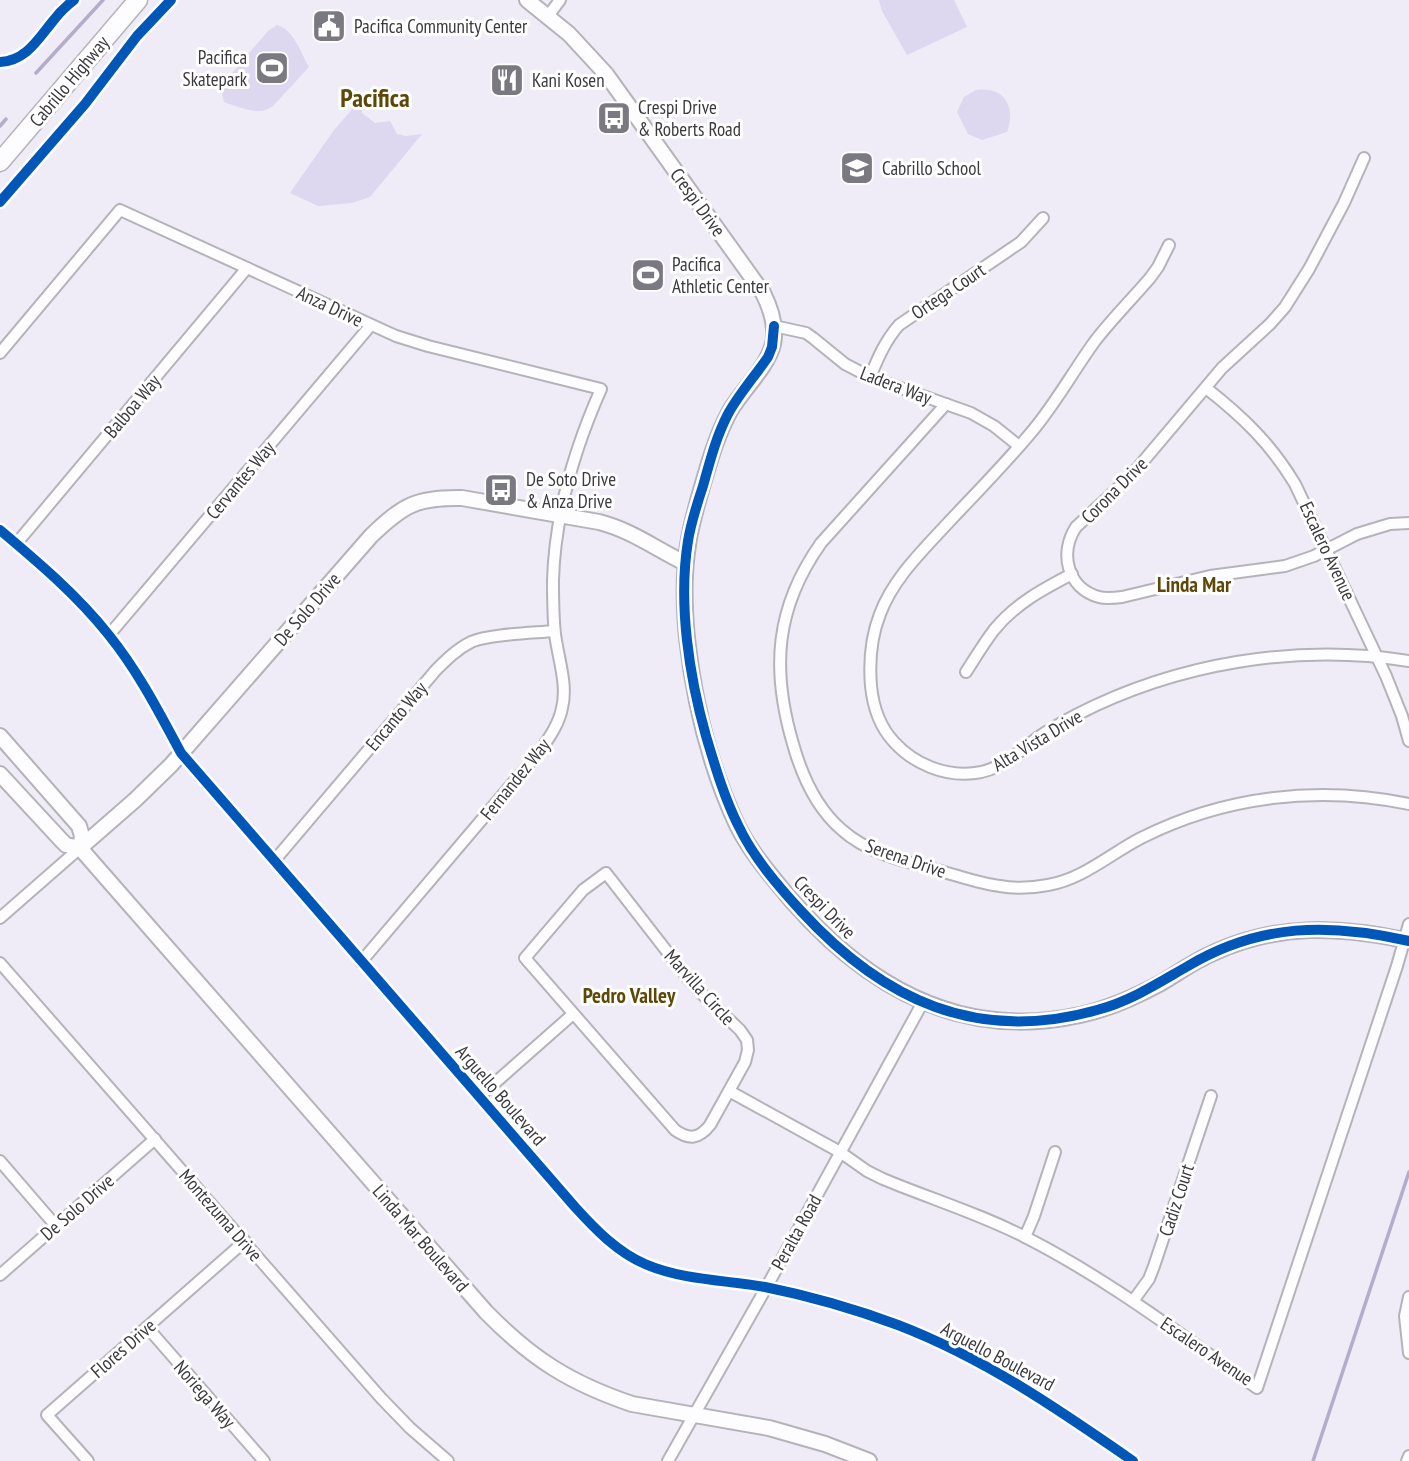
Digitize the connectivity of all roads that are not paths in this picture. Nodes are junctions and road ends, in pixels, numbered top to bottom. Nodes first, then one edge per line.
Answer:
1 (138, 0) edge
2 (527, 0) edge
3 (560, 0) edge
4 (548, 16) junction
5 (1364, 158) dead end
6 (0, 162) edge
7 (1043, 218) dead end
8 (1169, 245) dead end
9 (247, 268) junction
10 (372, 326) junction
11 (774, 326) junction
12 (0, 353) edge
13 (870, 377) junction
14 (1206, 388) junction
15 (946, 404) junction
16 (1019, 446) junction
17 (561, 515) junction
18 (1409, 523) edge
19 (0, 530) edge
20 (16, 544) junction
21 (1327, 549) junction
22 (685, 563) junction
23 (1072, 574) junction
24 (554, 631) junction
25 (109, 635) junction
26 (1378, 657) junction
27 (1409, 660) edge
28 (966, 672) dead end
29 (0, 736) edge
30 (1409, 741) edge
31 (181, 753) junction
32 (0, 774) edge
33 (1409, 804) edge
34 (80, 848) junction
35 (274, 862) junction
36 (0, 918) edge
37 (1409, 924) edge
38 (1407, 941) edge
39 (361, 962) junction
40 (0, 963) edge
41 (923, 1002) junction
42 (573, 1014) junction
43 (729, 1091) junction
44 (480, 1096) junction
45 (1211, 1096) dead end
46 (155, 1139) junction
47 (840, 1152) junction
48 (1055, 1152) dead end
49 (0, 1161) edge
50 (56, 1226) junction
51 (1025, 1237) junction
52 (245, 1241) junction
53 (0, 1275) edge
54 (766, 1287) junction
55 (1409, 1297) edge
56 (1133, 1301) junction
57 (147, 1327) junction
58 (1409, 1353) edge
59 (694, 1415) junction
60 (88, 1461) edge
61 (264, 1461) edge
62 (448, 1461) edge
63 (668, 1461) edge
64 (869, 1461) edge
65 (1133, 1461) edge

1 - 6 highway, Cabrillo Highway
2 - 4 street, Crespi Drive
3 - 4 street
4 - 11 street, Crespi Drive
5 - 14 street, Corona Drive
7 - 13 street, Ortega Court
8 - 16 street, Alta Vista Drive
9 - 10 street, Anza Drive
9 - 12 street, Anza Drive
9 - 20 street, Balboa Way
10 - 17 street, Anza Drive
10 - 25 street, Cervantes Way
11 - 13 street, Ladera Way
11 - 22 street, Crespi Drive
13 - 15 street, Ladera Way
14 - 21 street, Escalero Avenue
14 - 23 street, Corona Drive
15 - 16 street, Ladera Way
15 - 33 street, Serena Drive
16 - 26 street, Alta Vista Drive
17 - 22 street, De Solo Drive
17 - 24 street, Fernandez Way
17 - 31 street, De Solo Drive
18 - 21 street
19 - 20 street, Arguello Boulevard
20 - 25 street, Arguello Boulevard
21 - 23 street
21 - 26 street, Escalero Avenue
22 - 41 street, Crespi Drive
23 - 28 street
24 - 35 street, Encanto Way
24 - 39 street, Fernandez Way
25 - 31 street, Arguello Boulevard
26 - 27 street, Alta Vista Drive
26 - 30 street, Escalero Avenue
29 - 34 street, Linda Mar Boulevard
31 - 34 street, De Solo Drive
31 - 35 street, Arguello Boulevard
32 - 34 street, Linda Mar Boulevard
34 - 36 street, De Solo Drive
34 - 59 street, Linda Mar Boulevard
35 - 39 street, Arguello Boulevard
37 - 38 street, Escalero Avenue
38 - 41 street, Crespi Drive
38 - 56 street, Escalero Avenue
39 - 44 street, Arguello Boulevard
40 - 46 street, Montezuma Drive
41 - 47 street, Peralta Road
42 - 43 street, Marvilla Circle
42 - 43 street, Marvilla Circle
42 - 44 street
43 - 47 street, Escalero Avenue
44 - 54 street, Arguello Boulevard
45 - 56 street, Cadiz Court
46 - 50 street, De Solo Drive
46 - 52 street, Montezuma Drive
47 - 51 street, Escalero Avenue
47 - 54 street, Peralta Road
48 - 51 street
49 - 50 street
50 - 53 street, De Solo Drive
51 - 56 street, Escalero Avenue
52 - 57 street, Flores Drive
52 - 62 street, Montezuma Drive
54 - 59 street, Peralta Road
54 - 65 street, Arguello Boulevard
55 - 58 street
57 - 60 street, Flores Drive
57 - 61 street, Noriega Way
59 - 63 street, Peralta Road
59 - 64 street, Linda Mar Boulevard

